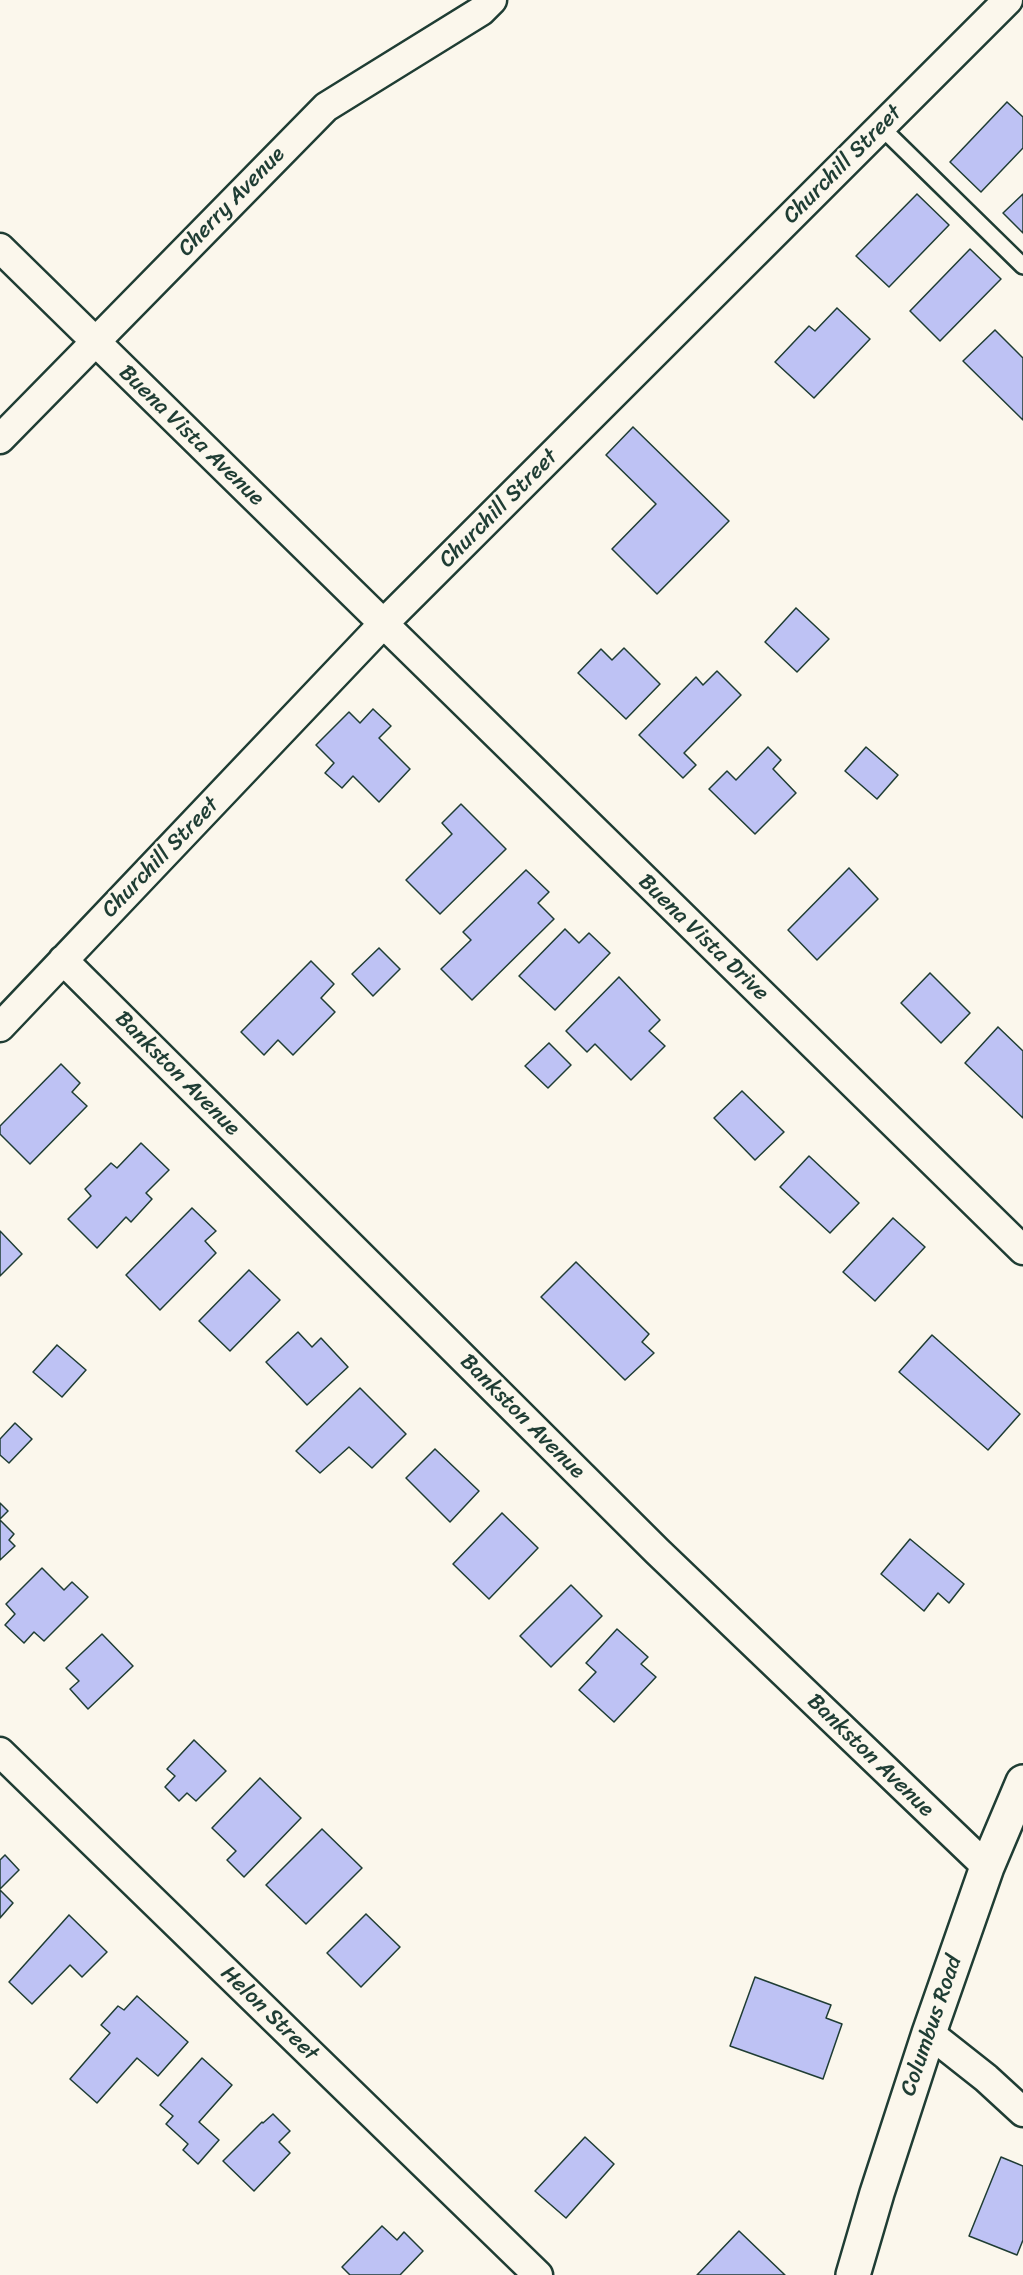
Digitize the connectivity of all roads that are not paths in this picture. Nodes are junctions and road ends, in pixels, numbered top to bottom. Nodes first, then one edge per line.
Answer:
1 (1008, 0) edge
2 (481, 4) edge
3 (881, 127) junction
4 (0, 248) edge
5 (1023, 267) edge
6 (95, 342) junction
7 (0, 439) edge
8 (383, 624) junction
9 (63, 960) junction
10 (0, 1027) edge
11 (1023, 1250) edge
12 (0, 1752) edge
13 (1023, 1782) edge
14 (987, 1868) junction
15 (929, 2033) junction
16 (1023, 2112) edge
17 (538, 2275) edge
18 (853, 2275) edge

1 - 3 street, Churchill Street
2 - 6 street, Cherry Avenue
3 - 5 lane
3 - 8 street, Churchill Street
4 - 6 street, Buena Vista Avenue
6 - 7 street, Cherry Avenue
6 - 8 street, Buena Vista Avenue
8 - 9 street, Churchill Street
8 - 11 street, Buena Vista Drive
9 - 10 street, Churchill Street
9 - 14 street, Bankston Avenue
12 - 17 street, Helon Street
13 - 14 street, Columbus Road
14 - 15 street, Columbus Road
15 - 16 street
15 - 18 street, Columbus Road

